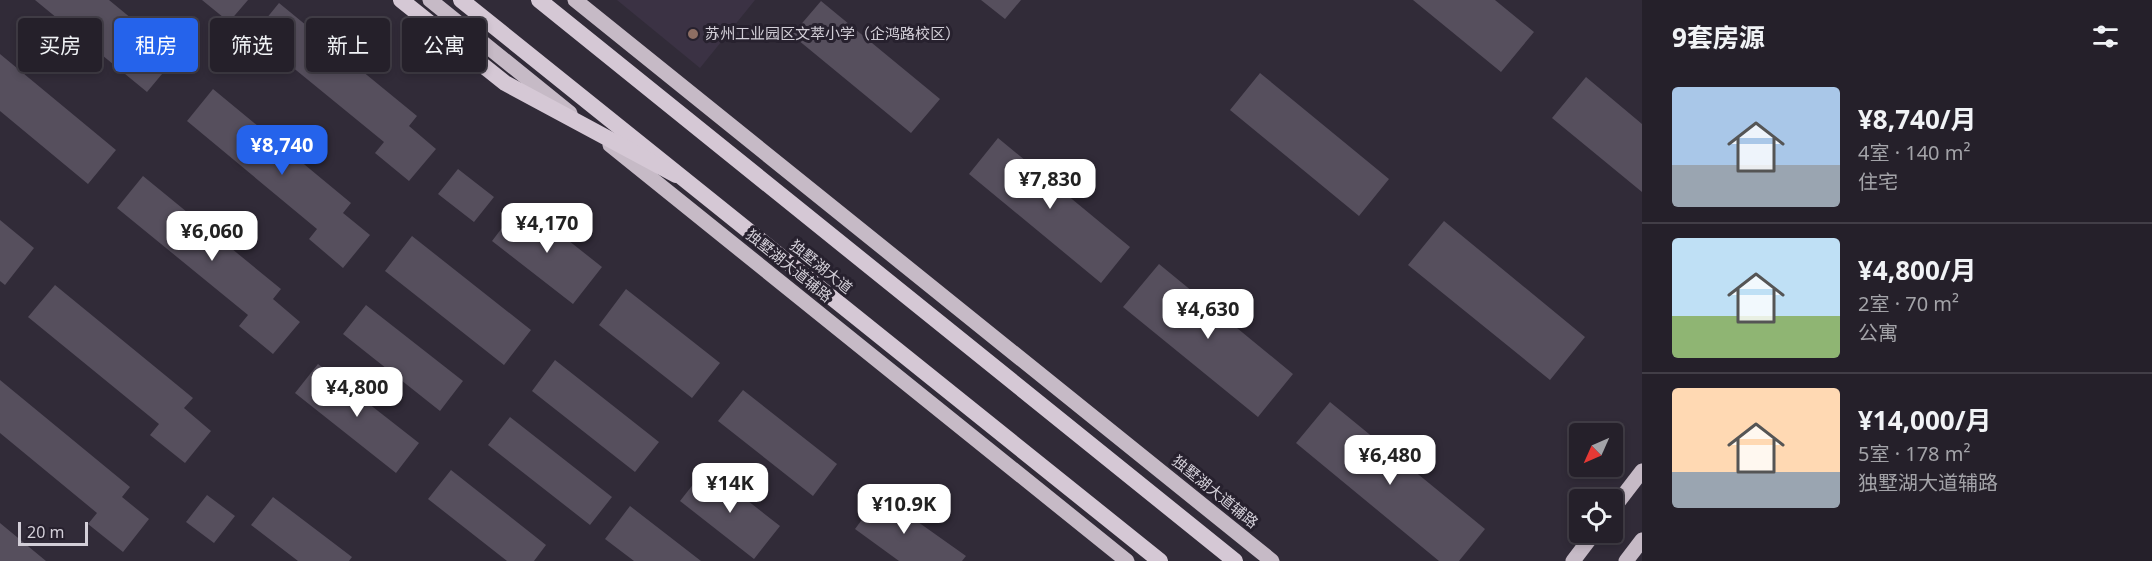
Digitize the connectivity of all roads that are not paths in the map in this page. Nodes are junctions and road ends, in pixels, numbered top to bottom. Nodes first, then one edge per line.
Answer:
1 (401, 0) edge
2 (430, 0) edge
3 (461, 0) edge
4 (539, 0) edge
5 (575, 0) edge
6 (676, 175) junction
7 (1642, 471) edge
8 (1623, 496) edge
9 (1642, 540) edge
10 (1587, 543) edge
11 (1127, 561) edge
12 (1160, 561) edge
13 (1235, 561) edge
14 (1272, 561) edge
15 (1573, 561) edge
16 (1626, 561) edge

1 - 6 highway, bridge
2 - 11 main road, 独墅湖大道辅路
3 - 6 highway, 独墅湖大道, bridge
4 - 13 highway, 独墅湖大道
5 - 14 main road, 独墅湖大道辅路
6 - 12 highway, 独墅湖大道
7 - 8 main road
9 - 16 main road
10 - 15 main road

